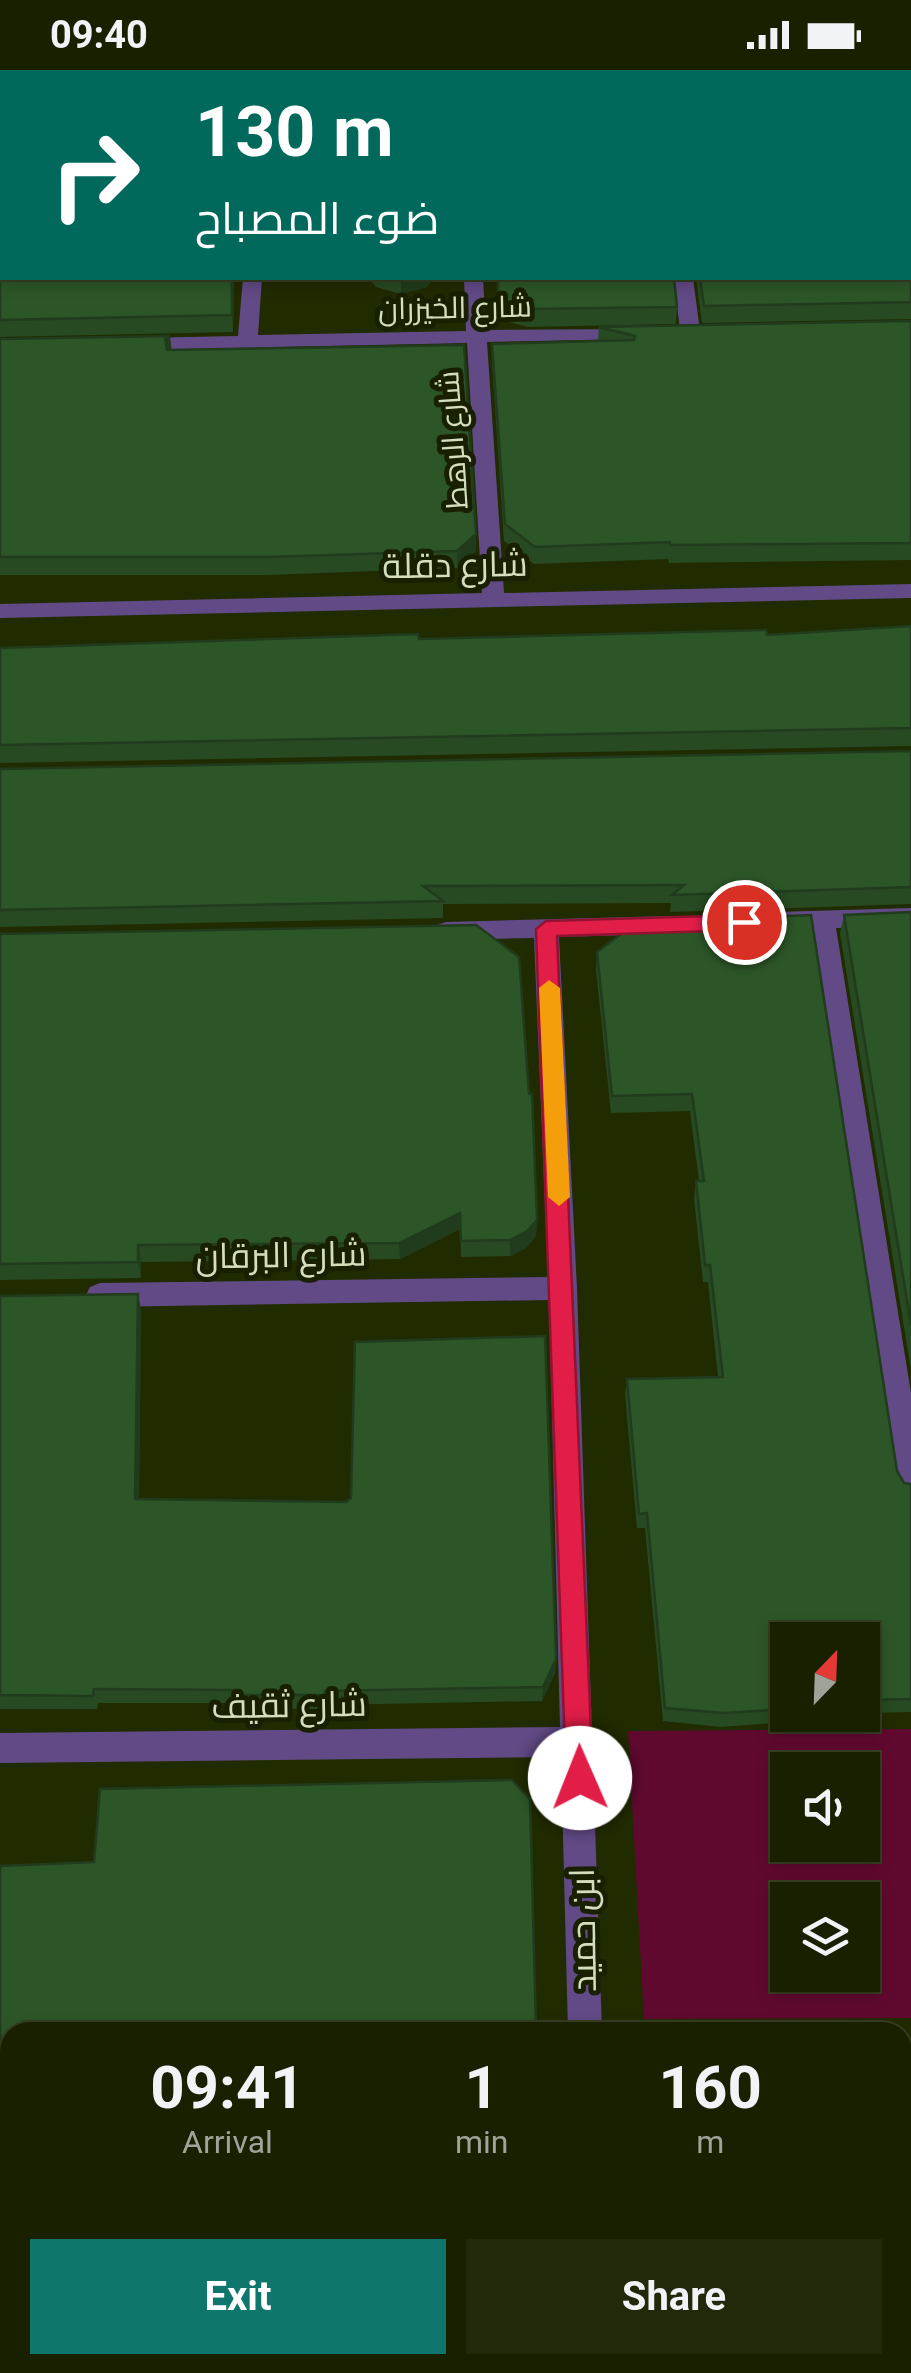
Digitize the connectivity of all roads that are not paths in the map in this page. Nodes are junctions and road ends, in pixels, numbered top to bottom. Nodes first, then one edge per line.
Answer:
1 (252, 280) edge
2 (473, 280) edge
3 (682, 280) edge
4 (477, 339) junction
5 (248, 342) junction
6 (115, 345) edge
7 (911, 591) edge
8 (494, 599) junction
9 (0, 610) edge
10 (911, 917) edge
11 (822, 920) junction
12 (744, 922) edge
13 (684, 924) edge
14 (546, 929) junction
15 (422, 931) edge
16 (563, 1288) junction
17 (75, 1295) edge
18 (911, 1486) edge
19 (579, 1742) junction
20 (0, 1748) edge
21 (586, 2022) edge

1 - 5 street
2 - 4 street, شارع الرهط
3 - 4 street, شارع الخيزران
4 - 5 street, شارع الخيزران
4 - 8 street, شارع الرهط
5 - 6 street, شارع الخيزران
7 - 8 street, شارع دقلة
8 - 9 street, شارع دقلة
10 - 11 street
11 - 12 street
11 - 18 street
13 - 14 street
14 - 15 street
14 - 16 street, ابن حميد
16 - 17 street, شارع البرقان
16 - 19 street, ابن حميد
19 - 20 street, شارع ثقيف
19 - 21 street, ابن حميد

